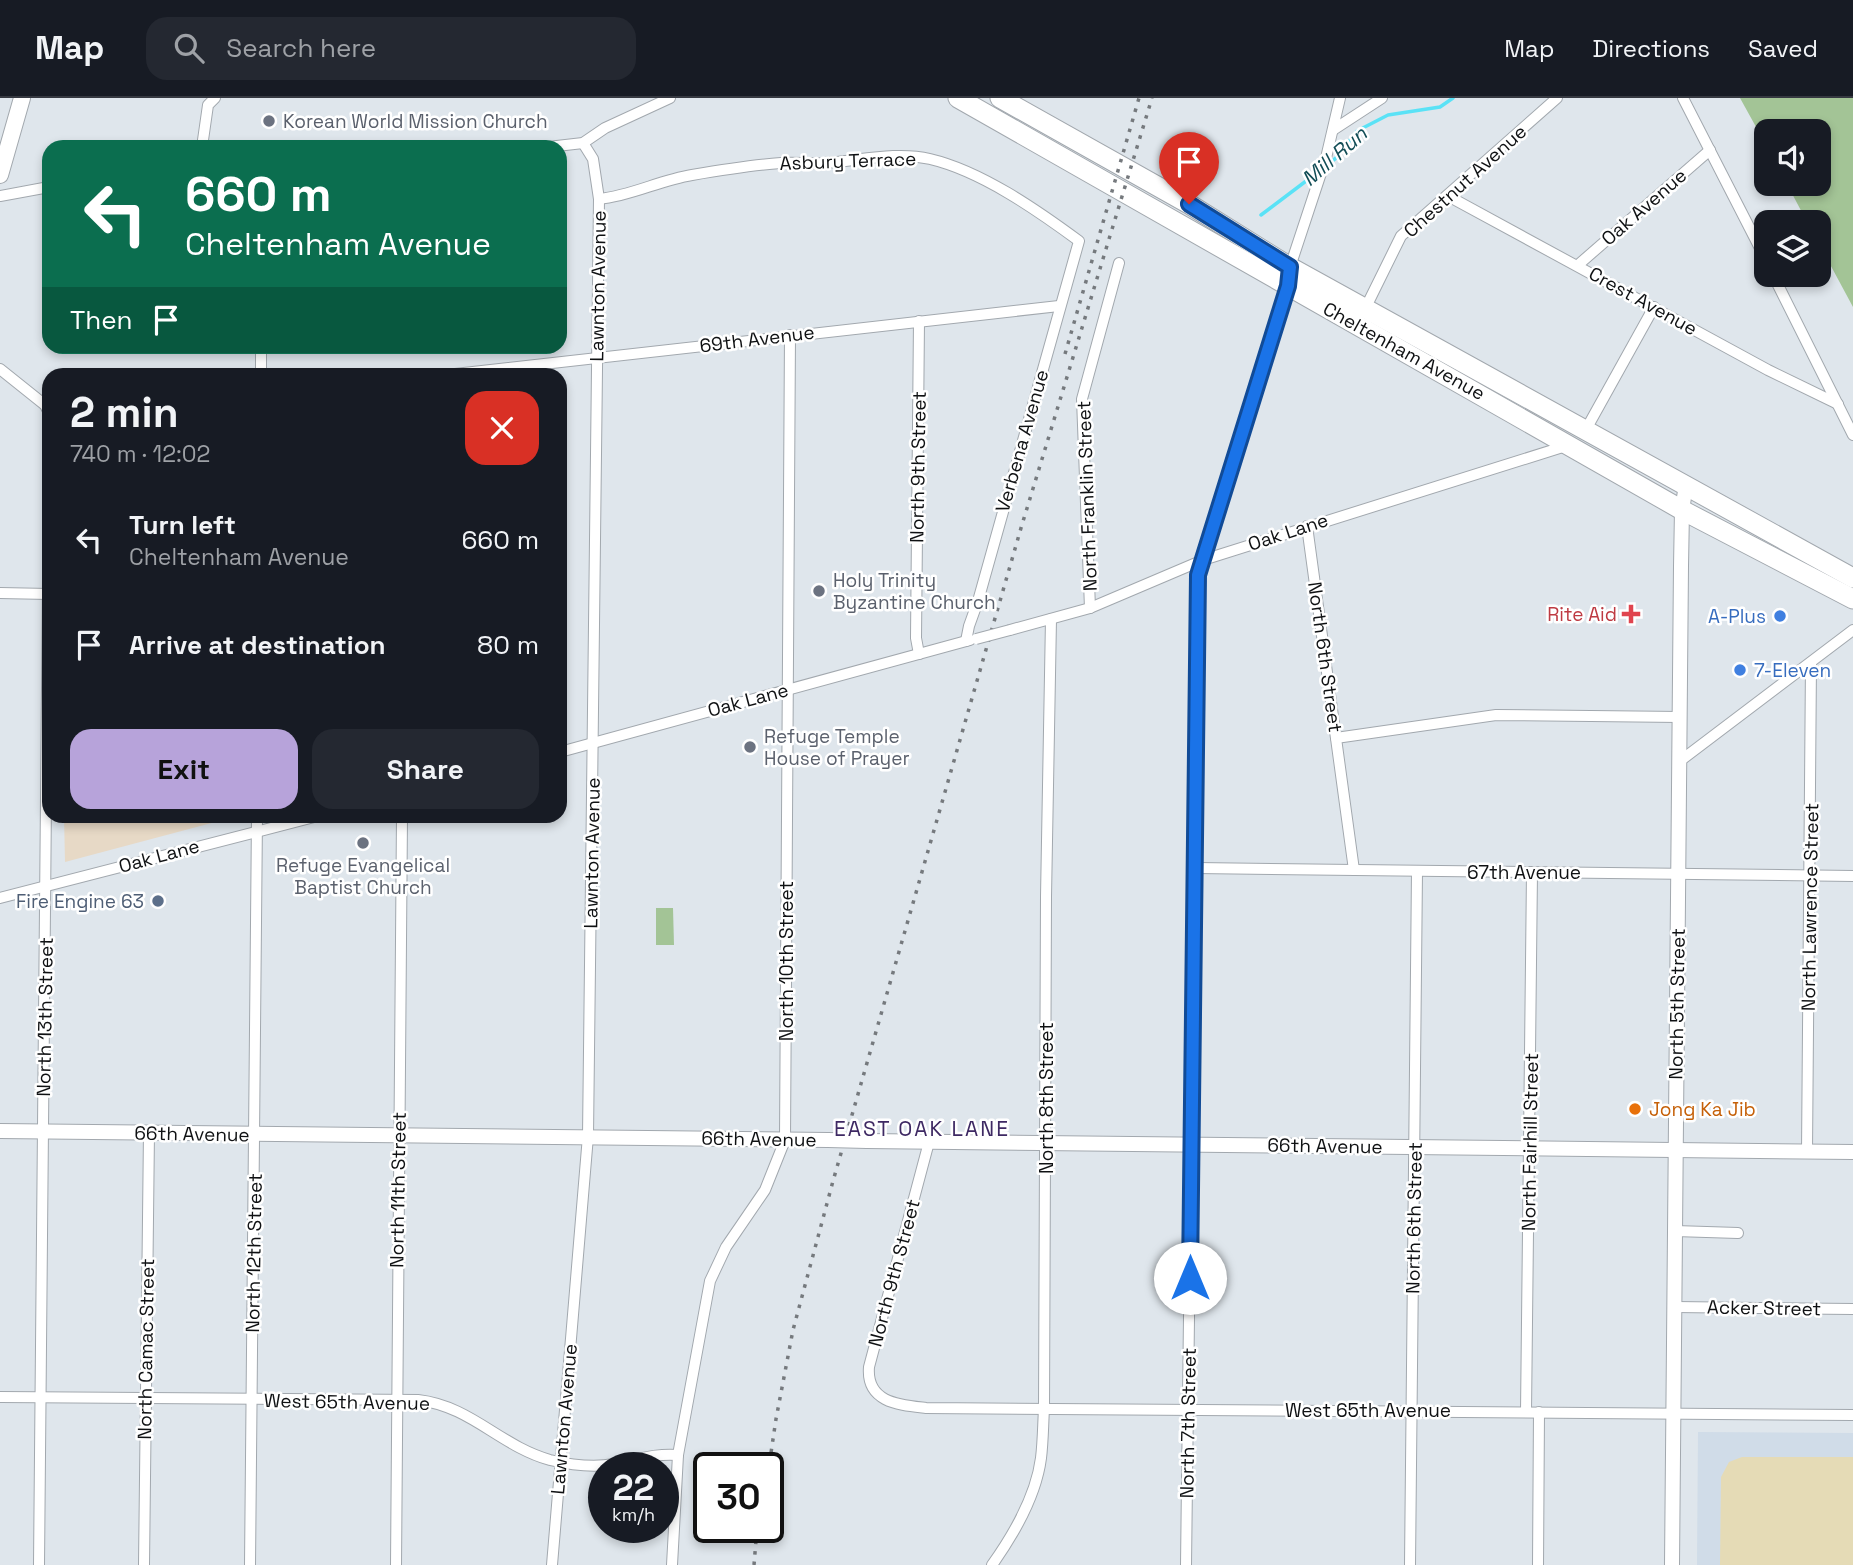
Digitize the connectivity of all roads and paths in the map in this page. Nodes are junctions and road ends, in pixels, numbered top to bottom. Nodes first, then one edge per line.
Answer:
1 (22, 98) edge
2 (215, 98) edge
3 (670, 98) edge
4 (958, 98) edge
5 (1000, 98) edge
6 (1340, 98) edge
7 (1382, 98) edge
8 (1557, 98) edge
9 (1683, 98) edge
10 (1333, 130) junction
11 (203, 140) edge
12 (583, 143) junction
13 (567, 145) edge
14 (1710, 150) junction
15 (0, 175) edge
16 (42, 188) edge
17 (0, 196) edge
18 (1448, 196) junction
19 (599, 199) junction
20 (1754, 236) edge
21 (1079, 241) joint
22 (1119, 263) dead end
23 (1578, 265) junction
24 (1289, 277) junction
25 (1779, 287) edge
26 (1059, 306) junction
27 (1654, 307) junction
28 (1365, 309) junction
29 (919, 321) junction
30 (790, 335) junction
31 (598, 358) junction
32 (509, 368) edge
33 (0, 369) edge
34 (42, 402) edge
35 (1838, 404) junction
36 (1586, 430) junction
37 (1853, 435) edge
38 (1570, 444) junction
39 (1685, 485) junction
40 (1682, 510) junction
41 (1307, 526) junction
42 (1203, 560) junction
43 (1853, 578) edge
44 (0, 593) edge
45 (42, 594) edge
46 (1853, 599) edge
47 (1090, 608) junction
48 (1051, 619) junction
49 (1853, 630) edge
50 (971, 640) junction
51 (919, 654) junction
52 (1811, 663) junction
53 (787, 690) junction
54 (1680, 717) junction
55 (1336, 738) junction
56 (593, 743) junction
57 (567, 750) edge
58 (1680, 761) junction
59 (47, 823) edge
60 (257, 823) edge
61 (288, 823) edge
62 (402, 823) edge
63 (257, 830) junction
64 (1196, 868) junction
65 (1354, 870) junction
66 (1417, 871) junction
67 (1532, 872) junction
68 (1679, 874) junction
69 (1811, 875) junction
70 (1853, 876) edge
71 (47, 885) junction
72 (0, 898) edge
73 (0, 1131) edge
74 (44, 1132) junction
75 (149, 1132) junction
76 (255, 1135) junction
77 (399, 1135) junction
78 (588, 1136) junction
79 (785, 1140) junction
80 (929, 1142) junction
81 (1045, 1143) junction
82 (1191, 1145) junction
83 (1415, 1147) junction
84 (1531, 1149) junction
85 (1676, 1150) junction
86 (1807, 1152) junction
87 (1853, 1152) edge
88 (1675, 1231) junction
89 (1738, 1233) dead end
90 (1675, 1307) junction
91 (1853, 1309) edge
92 (0, 1397) edge
93 (41, 1398) junction
94 (145, 1400) junction
95 (252, 1400) junction
96 (396, 1400) junction
97 (883, 1400) joint
98 (1044, 1409) junction
99 (1189, 1410) junction
100 (1411, 1410) junction
101 (1526, 1412) junction
102 (1539, 1412) junction
103 (1674, 1413) junction
104 (1853, 1415) edge
105 (679, 1452) edge
106 (560, 1462) junction
107 (588, 1465) edge
108 (673, 1543) edge
109 (39, 1565) edge
110 (144, 1565) edge
111 (250, 1565) edge
112 (396, 1565) edge
113 (552, 1565) edge
114 (672, 1565) edge
115 (992, 1565) edge
116 (1186, 1565) edge
117 (1410, 1565) edge
118 (1538, 1565) edge
119 (1672, 1565) edge

1 - 15 main road
2 - 11 street
3 - 12 street
4 - 24 highway, Cheltenham Avenue
5 - 24 highway, Cheltenham Avenue
6 - 10 street, North 7th Street
7 - 10 street
8 - 18 street, Chestnut Avenue
9 - 14 street
10 - 24 street, North 7th Street
12 - 13 street
12 - 19 street, Lawnton Avenue
14 - 20 street
14 - 23 street, Oak Avenue
16 - 17 street
18 - 23 street, Crest Avenue
18 - 28 street, Chestnut Avenue
19 - 21 street, Asbury Terrace
19 - 31 street, Lawnton Avenue
21 - 26 street, Verbena Avenue
22 - 47 street, North Franklin Street
23 - 27 street, Crest Avenue
24 - 28 highway, Cheltenham Avenue
24 - 38 highway, Cheltenham Avenue
24 - 42 street, North 7th Street
25 - 35 street
26 - 29 street, 69th Avenue
26 - 50 street, Verbena Avenue
27 - 35 street, Crest Avenue
27 - 36 street
28 - 36 highway, Cheltenham Avenue
29 - 30 street, 69th Avenue
29 - 51 street, North 9th Street
30 - 31 street, 69th Avenue
30 - 53 street, North 10th Street
31 - 32 street, 69th Avenue
31 - 56 street, Lawnton Avenue
33 - 34 street
35 - 37 street
36 - 38 street
36 - 39 highway, Cheltenham Avenue
38 - 40 highway, Cheltenham Avenue
38 - 41 street, Oak Lane
39 - 40 street, North 5th Street
39 - 43 highway, Cheltenham Avenue
40 - 46 highway, Cheltenham Avenue
40 - 54 street, North 5th Street
41 - 42 street, Oak Lane
41 - 55 street, North 6th Street
42 - 47 street, Oak Lane
42 - 64 street, North 7th Street
44 - 45 street
47 - 48 street, Oak Lane
48 - 50 street, Oak Lane, bridge
48 - 81 street, North 8th Street
49 - 52 street
50 - 51 street, Oak Lane
51 - 53 street, Oak Lane
52 - 58 street
52 - 69 street, North Lawrence Street
53 - 56 street, Oak Lane
53 - 79 street, North 10th Street
54 - 55 street
54 - 58 street, North 5th Street
55 - 65 street, North 6th Street
56 - 57 street, Oak Lane
56 - 78 street, Lawnton Avenue
58 - 68 street, North 5th Street
59 - 71 street, North 13th Street
60 - 63 street, North 12th Street
61 - 63 street, Oak Lane
62 - 77 street, North 11th Street
63 - 71 street, Oak Lane
63 - 76 street, North 12th Street
64 - 65 street, 67th Avenue
64 - 82 street, North 7th Street
65 - 66 street, 67th Avenue
66 - 67 street, 67th Avenue
66 - 83 street, North 6th Street
67 - 68 street, 67th Avenue
67 - 84 street, North Fairhill Street
68 - 69 street, 67th Avenue
68 - 85 street, North 5th Street
69 - 70 street, 67th Avenue
69 - 86 street, North Lawrence Street
71 - 72 street, Oak Lane
71 - 74 street, North 13th Street
73 - 74 street, 66th Avenue
74 - 75 street, 66th Avenue
74 - 93 street, North 13th Street
75 - 76 street, 66th Avenue
75 - 94 street, North Camac Street
76 - 77 street, 66th Avenue
76 - 95 street, North 12th Street
77 - 78 street, 66th Avenue
77 - 96 street, North 11th Street
78 - 79 street, 66th Avenue
78 - 106 street, Lawnton Avenue
79 - 80 street, 66th Avenue, bridge
79 - 105 street, North 10th Street
80 - 81 street, 66th Avenue
80 - 97 street, North 9th Street
81 - 82 street, 66th Avenue
81 - 98 street, North 8th Street
82 - 83 street, 66th Avenue
82 - 99 street, North 7th Street
83 - 84 street, 66th Avenue
83 - 100 street, North 6th Street
84 - 85 street, 66th Avenue
84 - 101 street, North Fairhill Street
85 - 86 street, 66th Avenue
85 - 88 street, North 5th Street
86 - 87 street, 66th Avenue
88 - 89 street
88 - 90 street, North 5th Street
90 - 91 street, Acker Street
90 - 103 street, North 5th Street
92 - 93 street, West 65th Avenue
93 - 94 street, West 65th Avenue
93 - 109 street, North 13th Street
94 - 95 street, West 65th Avenue
94 - 110 street, North Camac Street
95 - 96 street, West 65th Avenue
95 - 111 street, North 12th Street
96 - 106 street, West 65th Avenue
96 - 112 street, North 11th Street
97 - 98 street, West 65th Avenue
98 - 99 street, West 65th Avenue
98 - 115 street, North 8th Street
99 - 100 street, West 65th Avenue
99 - 116 street, North 7th Street
100 - 101 street, West 65th Avenue
100 - 117 street, North 6th Street
101 - 102 street, West 65th Avenue
102 - 103 street, West 65th Avenue
102 - 118 street
103 - 104 street, West 65th Avenue
103 - 119 street, North 5th Street
106 - 107 street, West 65th Avenue
106 - 113 street, Lawnton Avenue
108 - 114 street, North 10th Street

